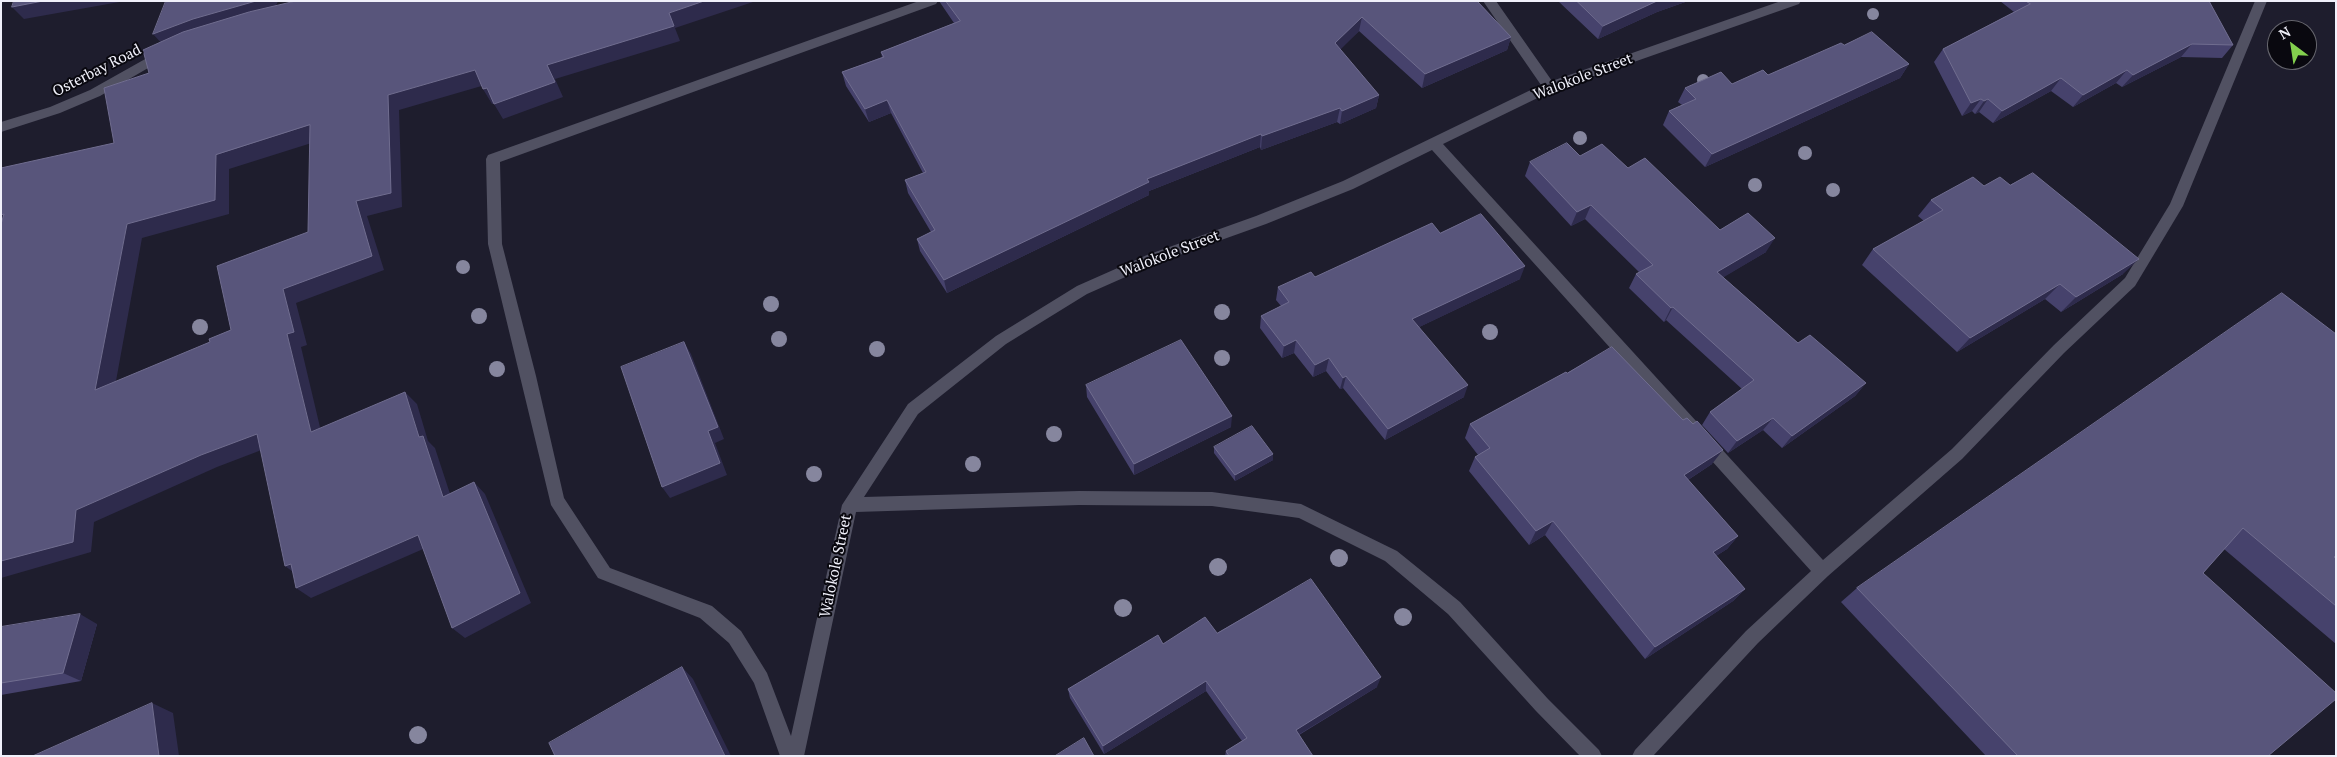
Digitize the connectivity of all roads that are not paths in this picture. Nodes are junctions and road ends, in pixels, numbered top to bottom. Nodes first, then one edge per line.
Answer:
1 (932, 1) edge
2 (1489, 1) edge
3 (1794, 1) edge
4 (2261, 1) edge
5 (174, 49) edge
6 (1549, 87) junction
7 (1, 127) edge
8 (1434, 143) junction
9 (850, 505) junction
10 (1822, 571) junction
11 (789, 756) edge
12 (795, 756) edge
13 (1593, 756) edge
14 (1642, 756) edge

1 - 11 street
2 - 6 street
3 - 6 street, Walokole Street
4 - 10 street
5 - 7 street, Osterbay Road
6 - 8 street, Walokole Street
8 - 9 street, Walokole Street
8 - 10 street
9 - 12 street, Walokole Street
9 - 13 street
10 - 14 street

